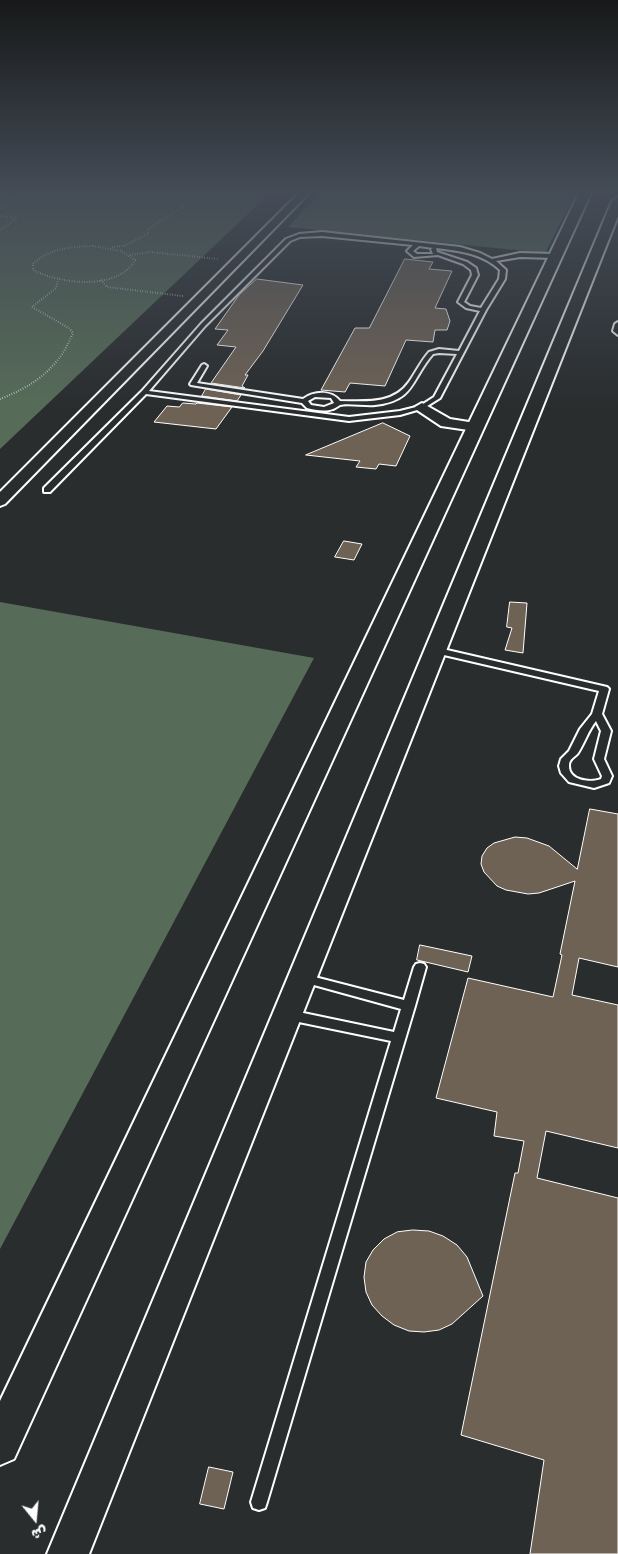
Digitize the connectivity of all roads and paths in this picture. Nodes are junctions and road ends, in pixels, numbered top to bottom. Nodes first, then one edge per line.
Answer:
1 (33, 266) edge
2 (134, 266) edge
3 (234, 266) edge
4 (262, 266) edge
5 (469, 266) edge
6 (499, 266) edge
7 (551, 266) edge
8 (592, 266) edge
9 (58, 280) junction
10 (101, 280) junction
11 (201, 299) junction
12 (483, 310) junction
13 (618, 324) edge
14 (618, 333) edge
15 (461, 353) junction
16 (204, 366) dead end
17 (144, 392) junction
18 (0, 399) edge
19 (304, 400) junction
20 (338, 403) junction
21 (422, 407) junction
22 (475, 427) junction
23 (47, 490) dead end
24 (0, 501) edge
25 (434, 650) junction
26 (597, 714) junction
27 (420, 967) dead end
28 (301, 978) junction
29 (409, 1006) junction
30 (286, 1014) junction
31 (399, 1038) junction
32 (0, 1445) edge
33 (259, 1502) dead end
34 (68, 1554) edge

1 - 9 path
2 - 10 path
3 - 11 street
4 - 17 lane
5 - 12 lane
6 - 12 lane
7 - 22 street
8 - 25 street
9 - 10 path
9 - 18 path
10 - 11 path
11 - 24 street
12 - 15 lane
13 - 14 lane
15 - 20 lane
15 - 21 lane
16 - 19 lane
17 - 21 lane
17 - 23 lane
19 - 20 lane
19 - 20 lane
21 - 22 street
22 - 32 street
25 - 26 lane
25 - 28 street
26 - 26 lane
27 - 29 lane
28 - 29 lane
28 - 30 street
29 - 31 lane
30 - 31 lane
30 - 34 street
31 - 33 lane

